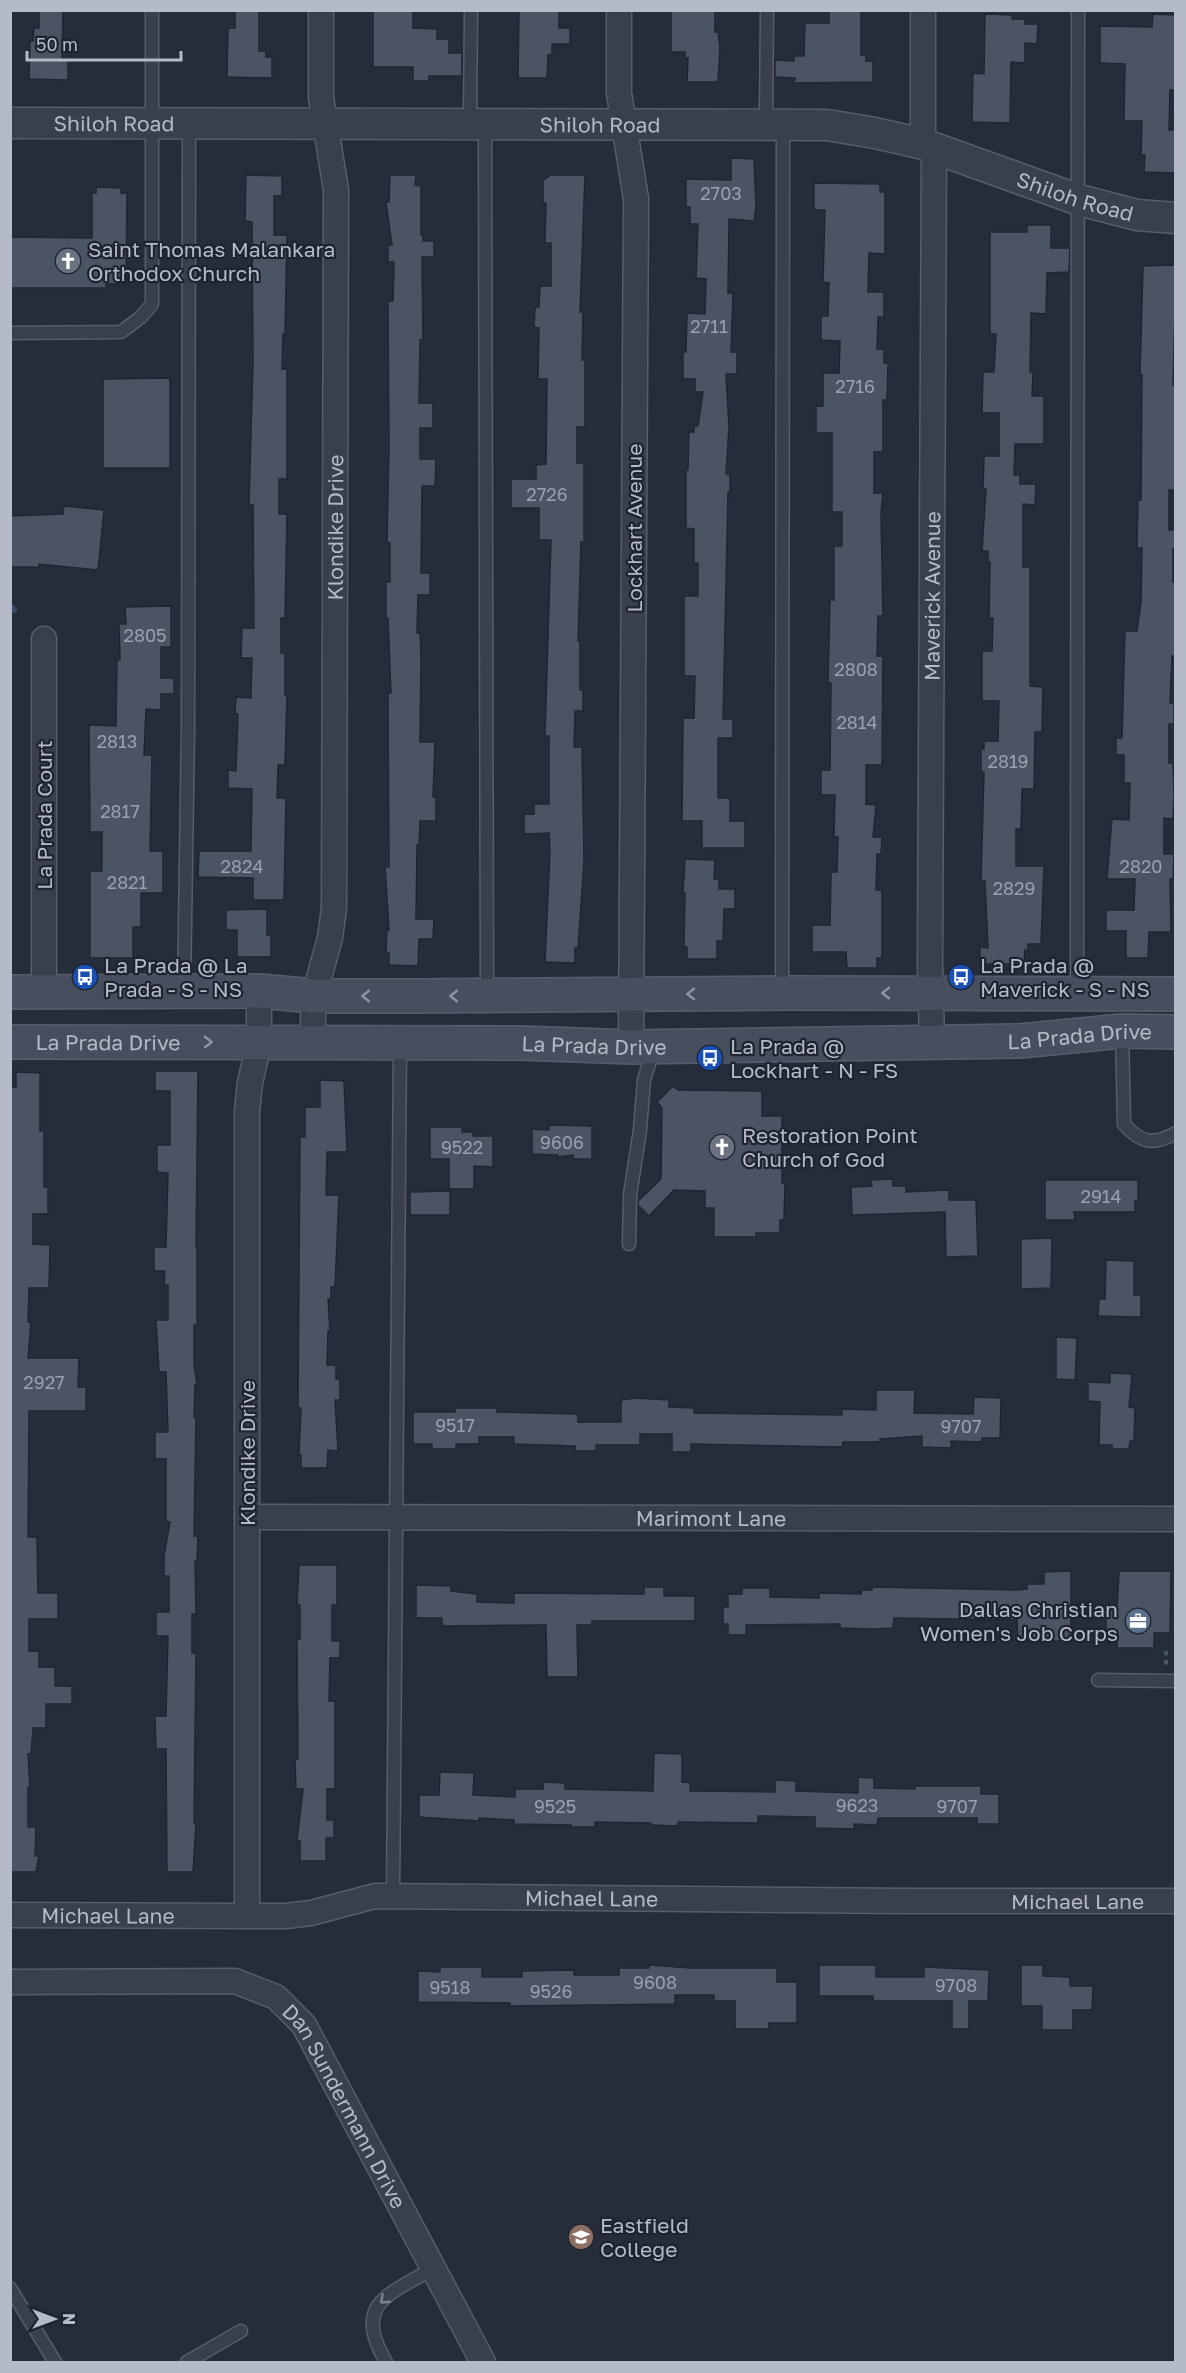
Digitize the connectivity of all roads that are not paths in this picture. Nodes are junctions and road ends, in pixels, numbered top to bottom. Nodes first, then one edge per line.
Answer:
1 (152, 10) edge
2 (321, 10) edge
3 (471, 10) edge
4 (619, 10) edge
5 (767, 10) edge
6 (923, 10) edge
7 (1078, 10) edge
8 (151, 122) junction
9 (189, 122) junction
10 (10, 123) edge
11 (325, 123) junction
12 (623, 123) junction
13 (775, 123) junction
14 (478, 124) junction
15 (928, 146) junction
16 (1079, 200) junction
17 (1176, 218) edge
18 (10, 333) edge
19 (44, 639) dead end
20 (184, 991) junction
21 (259, 991) junction
22 (10, 992) edge
23 (44, 992) junction
24 (782, 993) junction
25 (931, 993) junction
26 (1077, 993) junction
27 (1176, 994) edge
28 (631, 995) junction
29 (314, 996) junction
30 (487, 996) junction
31 (1122, 1031) junction
32 (1176, 1032) edge
33 (10, 1042) edge
34 (259, 1043) junction
35 (932, 1043) junction
36 (312, 1044) junction
37 (400, 1045) junction
38 (643, 1047) junction
39 (1176, 1133) edge
40 (629, 1244) dead end
41 (247, 1517) junction
42 (396, 1518) junction
43 (1176, 1519) edge
44 (1098, 1680) dead end
45 (1176, 1681) edge
46 (393, 1897) junction
47 (1176, 1901) edge
48 (10, 1915) edge
49 (247, 1916) junction
50 (10, 1982) edge
51 (432, 2269) junction
52 (10, 2288) edge
53 (14, 2303) edge
54 (241, 2331) dead end
55 (56, 2362) edge
56 (187, 2362) edge
57 (386, 2362) edge
58 (483, 2362) edge

1 - 8 lane
2 - 11 street, Klondike Drive
3 - 14 lane
4 - 12 street, Lockhart Avenue
5 - 13 lane
6 - 15 street, Maverick Avenue
7 - 16 lane
8 - 9 street, Shiloh Road
8 - 10 street, Shiloh Road
8 - 18 lane
9 - 11 street, Shiloh Road
9 - 20 lane
11 - 14 street, Shiloh Road
11 - 29 street, Klondike Drive
12 - 13 street, Shiloh Road
12 - 14 street, Shiloh Road
12 - 28 street, Lockhart Avenue
13 - 15 street, Shiloh Road
13 - 24 lane
14 - 30 lane
15 - 16 street, Shiloh Road
15 - 25 street, Maverick Avenue
16 - 17 street, Shiloh Road
16 - 26 lane
19 - 23 street, La Prada Court
20 - 21 main road, La Prada Drive
20 - 23 main road, La Prada Drive
21 - 29 main road, La Prada Drive
21 - 34 street, Klondike Drive
22 - 23 main road, La Prada Drive
25 -> 24 main road, La Prada Drive
24 -> 28 main road, La Prada Drive
25 - 26 main road, La Prada Drive
25 - 35 street, Maverick Avenue
26 - 27 main road, La Prada Drive
28 - 30 main road, La Prada Drive
28 - 38 street, Lockhart Avenue
30 -> 29 main road, La Prada Drive
29 - 36 street, Klondike Drive
31 - 32 main road, La Prada Drive
31 - 35 main road, La Prada Drive
31 - 39 lane
33 -> 34 main road, La Prada Drive
34 - 36 main road, La Prada Drive
34 - 41 street, Klondike Drive
35 - 38 main road, La Prada Drive
36 - 37 main road, La Prada Drive
37 - 38 main road, La Prada Drive
37 - 42 lane
38 - 40 lane
41 - 42 street, Marimont Lane
41 - 49 street, Klondike Drive
42 - 43 street, Marimont Lane
42 - 46 lane
44 - 45 lane
46 - 47 street, Michael Lane
46 - 49 street, Michael Lane
48 - 49 street, Michael Lane
50 - 51 street, Dan Sundermann Drive
51 -> 57 lane
51 - 58 street, Dan Sundermann Drive
52 - 53 lane
53 - 55 lane
54 - 56 lane

